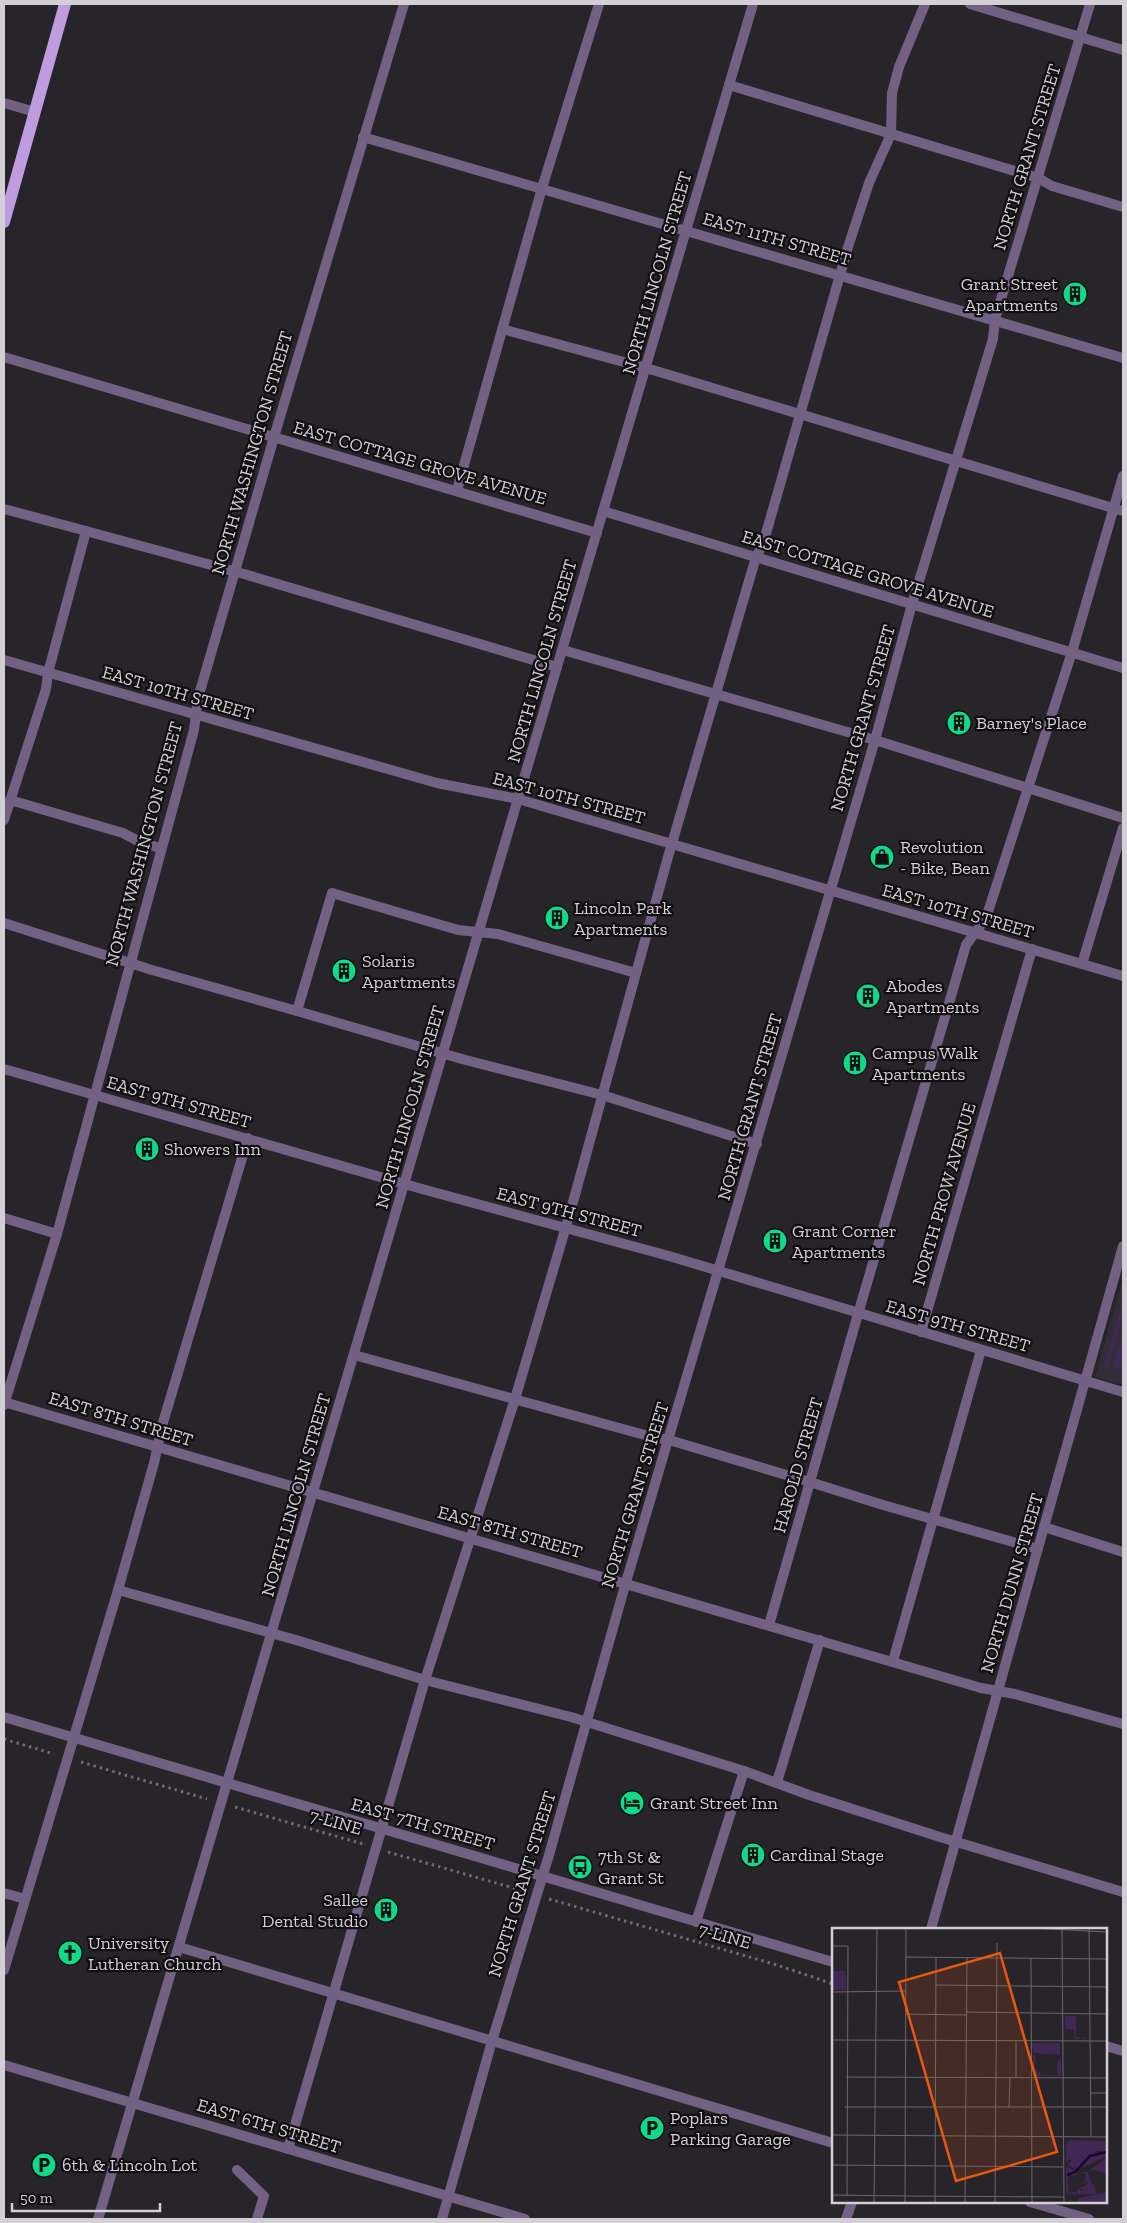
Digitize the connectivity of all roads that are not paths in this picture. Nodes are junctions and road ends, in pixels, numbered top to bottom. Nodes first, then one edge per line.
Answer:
1 (65, 4) edge
2 (404, 4) edge
3 (599, 4) edge
4 (753, 4) edge
5 (925, 4) edge
6 (970, 4) edge
7 (1090, 4) edge
8 (1080, 37) junction
9 (1123, 50) edge
10 (729, 86) junction
11 (4, 103) edge
12 (35, 112) junction
13 (890, 134) junction
14 (363, 136) junction
15 (1038, 178) junction
16 (542, 188) junction
17 (1123, 206) edge
18 (4, 222) edge
19 (686, 230) junction
20 (841, 275) junction
21 (995, 319) junction
22 (502, 329) junction
23 (4, 357) edge
24 (1123, 358) edge
25 (646, 368) junction
26 (802, 415) junction
27 (274, 437) junction
28 (955, 462) junction
29 (1123, 476) edge
30 (457, 490) junction
31 (4, 509) edge
32 (1118, 510) edge
33 (603, 511) junction
34 (86, 531) junction
35 (597, 533) junction
36 (756, 557) junction
37 (234, 571) junction
38 (912, 604) junction
39 (562, 650) junction
40 (1072, 652) junction
41 (4, 660) edge
42 (557, 667) junction
43 (1123, 668) edge
44 (48, 673) junction
45 (716, 694) junction
46 (194, 714) junction
47 (875, 740) junction
48 (1028, 790) junction
49 (518, 799) junction
50 (10, 800) junction
51 (1123, 818) edge
52 (4, 820) edge
53 (1123, 828) edge
54 (672, 843) junction
55 (160, 848) junction
56 (830, 891) junction
57 (4, 923) edge
58 (975, 932) junction
59 (479, 933) junction
60 (1032, 949) junction
61 (129, 963) junction
62 (1082, 964) junction
63 (636, 973) junction
64 (1123, 976) edge
65 (297, 1011) junction
66 (443, 1053) junction
67 (4, 1069) edge
68 (94, 1095) junction
69 (602, 1095) junction
70 (248, 1138) junction
71 (757, 1144) junction
72 (404, 1184) junction
73 (4, 1218) edge
74 (565, 1227) junction
75 (57, 1234) junction
76 (1123, 1246) edge
77 (718, 1270) junction
78 (858, 1314) junction
79 (920, 1332) junction
80 (981, 1350) junction
81 (354, 1355) junction
82 (1086, 1381) junction
83 (1123, 1392) edge
84 (515, 1399) junction
85 (4, 1403) edge
86 (669, 1440) junction
87 (158, 1447) junction
88 (810, 1482) junction
89 (314, 1493) junction
90 (934, 1520) junction
91 (1044, 1527) junction
92 (470, 1538) junction
93 (1038, 1549) junction
94 (1123, 1552) edge
95 (626, 1582) junction
96 (118, 1590) junction
97 (769, 1625) junction
98 (272, 1634) junction
99 (820, 1640) junction
100 (893, 1661) junction
101 (425, 1680) junction
102 (998, 1690) junction
103 (4, 1717) edge
104 (587, 1722) junction
105 (1123, 1724) edge
106 (73, 1738) junction
107 (744, 1771) junction
108 (777, 1782) junction
109 (228, 1784) junction
110 (382, 1829) junction
111 (955, 1841) junction
112 (543, 1876) junction
113 (4, 1892) edge
114 (1123, 1892) edge
115 (25, 1899) junction
116 (696, 1922) junction
117 (931, 1928) edge
118 (179, 1947) junction
119 (832, 1962) edge
120 (4, 1970) edge
121 (334, 1994) junction
122 (492, 2040) junction
123 (1107, 2046) edge
124 (1123, 2051) edge
125 (4, 2065) edge
126 (133, 2103) junction
127 (832, 2143) edge
128 (288, 2149) junction
129 (237, 2170) dead end
130 (448, 2197) junction
131 (852, 2203) edge
132 (1033, 2203) edge
133 (98, 2219) edge
134 (256, 2219) edge
135 (442, 2219) edge
136 (525, 2219) edge
137 (846, 2219) edge
138 (1088, 2219) edge

1 - 12 main road
2 - 14 street, NORTH WASHINGTON STREET
3 - 16 street
4 - 10 street, NORTH LINCOLN STREET
5 - 13 street
6 - 8 street
7 - 8 street, NORTH GRANT STREET
8 - 9 street
8 - 15 street, NORTH GRANT STREET
10 - 13 street
10 - 19 street, NORTH LINCOLN STREET
11 - 12 street
12 - 18 main road
13 - 15 street
13 - 20 street
14 - 16 street, EAST 11TH STREET
14 - 27 street, NORTH WASHINGTON STREET
15 - 17 street
15 - 21 street, NORTH GRANT STREET
16 - 19 street, EAST 11TH STREET
16 - 22 street
19 - 20 street, EAST 11TH STREET
19 - 25 street, NORTH LINCOLN STREET
20 - 21 street, EAST 11TH STREET
20 - 26 street
21 - 24 street, EAST 11TH STREET
21 - 28 street, NORTH GRANT STREET
22 - 25 street
22 - 30 street
23 - 27 street, EAST COTTAGE GROVE AVENUE
25 - 26 street
25 - 33 street, NORTH LINCOLN STREET
26 - 28 street
26 - 36 street
27 - 30 street, EAST COTTAGE GROVE AVENUE
27 - 37 street, NORTH WASHINGTON STREET
28 - 32 street
28 - 38 street, NORTH GRANT STREET
29 - 32 street, HAROLD STREET
30 - 35 street, EAST COTTAGE GROVE AVENUE
31 - 34 street
32 - 40 street, HAROLD STREET
33 - 35 street, NORTH LINCOLN STREET
33 - 36 street, EAST COTTAGE GROVE AVENUE
34 - 37 street
34 - 44 street
35 - 39 street, NORTH LINCOLN STREET
36 - 38 street, EAST COTTAGE GROVE AVENUE
36 - 45 street
37 - 42 street
37 - 46 street, NORTH WASHINGTON STREET
38 - 40 street, EAST COTTAGE GROVE AVENUE
38 - 47 street, NORTH GRANT STREET
39 - 42 street, NORTH LINCOLN STREET
39 - 45 street
40 - 43 street, EAST COTTAGE GROVE AVENUE
40 - 48 street, HAROLD STREET
41 - 44 street, EAST 10TH STREET
42 - 49 street, NORTH LINCOLN STREET
44 - 46 street, EAST 10TH STREET
44 - 50 street
45 - 47 street
45 - 54 street
46 - 49 street, EAST 10TH STREET
46 - 55 street, NORTH WASHINGTON STREET
47 - 48 street
47 - 56 street, NORTH GRANT STREET
48 - 51 street
48 - 58 street, HAROLD STREET
49 - 54 street, EAST 10TH STREET
49 - 59 street, NORTH LINCOLN STREET
50 - 52 street
50 - 55 street
53 - 62 street
54 - 56 street, EAST 10TH STREET
54 - 63 street
55 - 61 street, NORTH WASHINGTON STREET
56 - 58 street, EAST 10TH STREET
56 - 71 street, NORTH GRANT STREET
57 - 61 street
58 - 60 street, EAST 10TH STREET
58 - 78 street, HAROLD STREET
59 - 63 street
59 - 65 street
59 - 66 street, NORTH LINCOLN STREET
60 - 62 street, EAST 10TH STREET
60 - 79 street, NORTH PROW AVENUE
61 - 65 street
61 - 68 street, NORTH WASHINGTON STREET
62 - 64 street, EAST 10TH STREET
63 - 69 street
65 - 66 street
66 - 69 street
66 - 72 street, NORTH LINCOLN STREET
67 - 68 street, EAST 9TH STREET
68 - 70 street, EAST 9TH STREET
68 - 75 street, NORTH WASHINGTON STREET
69 - 71 street
69 - 74 street
70 - 72 street, EAST 9TH STREET
70 - 87 street
71 - 77 street, NORTH GRANT STREET
72 - 74 street, EAST 9TH STREET
72 - 81 street, NORTH LINCOLN STREET
73 - 75 street
74 - 77 street, EAST 9TH STREET
74 - 84 street
75 - 85 street, NORTH WASHINGTON STREET
76 - 82 street, NORTH DUNN STREET
77 - 78 street, EAST 9TH STREET
77 - 86 street, NORTH GRANT STREET
78 - 79 street, EAST 9TH STREET
78 - 88 street, HAROLD STREET
79 - 80 street, EAST 9TH STREET
80 - 82 street, EAST 9TH STREET
80 - 90 street
81 - 84 street
81 - 89 street, NORTH LINCOLN STREET
82 - 83 street, EAST 9TH STREET
82 - 91 street, NORTH DUNN STREET
84 - 86 street
84 - 92 street
85 - 87 street, EAST 8TH STREET
86 - 88 street
86 - 95 street, NORTH GRANT STREET
87 - 89 street, EAST 8TH STREET
87 - 96 street
88 - 90 street
88 - 97 street, HAROLD STREET
89 - 92 street, EAST 8TH STREET
89 - 98 street, NORTH LINCOLN STREET
90 - 93 street
90 - 100 street
91 - 93 street, NORTH DUNN STREET
91 - 94 street
92 - 95 street, EAST 8TH STREET
92 - 101 street
93 - 102 street, NORTH DUNN STREET
95 - 97 street, EAST 8TH STREET
95 - 104 street, NORTH GRANT STREET
96 - 98 street
96 - 106 street
97 - 99 street, EAST 8TH STREET
98 - 101 street
98 - 109 street, NORTH LINCOLN STREET
99 - 100 street, EAST 8TH STREET
99 - 108 street
100 - 102 street, EAST 8TH STREET
101 - 104 street
101 - 110 street
102 - 105 street, EAST 8TH STREET
102 - 111 street, NORTH DUNN STREET
103 - 106 street, EAST 7TH STREET
104 - 107 street
104 - 112 street, NORTH GRANT STREET
106 - 109 street, EAST 7TH STREET
106 - 115 street
107 - 108 street
107 - 116 street
108 - 111 street
109 - 110 street, EAST 7TH STREET
109 - 118 street, NORTH LINCOLN STREET
110 - 112 street, EAST 7TH STREET
110 - 121 street
111 - 114 street
111 - 117 street, NORTH DUNN STREET
112 - 116 street, EAST 7TH STREET
112 - 122 street, NORTH GRANT STREET
113 - 115 street
115 - 120 street
116 - 119 street, EAST 7TH STREET
118 - 121 street
118 - 126 street, NORTH LINCOLN STREET
121 - 122 street
121 - 128 street
122 - 127 street
122 - 130 street, NORTH GRANT STREET
123 - 124 street
125 - 126 street, EAST 6TH STREET
126 - 128 street, EAST 6TH STREET
126 - 133 street, NORTH LINCOLN STREET
128 - 130 street, EAST 6TH STREET
129 - 134 street
130 - 135 street, NORTH GRANT STREET
130 - 136 street, EAST 6TH STREET
131 - 137 street
132 - 138 street

